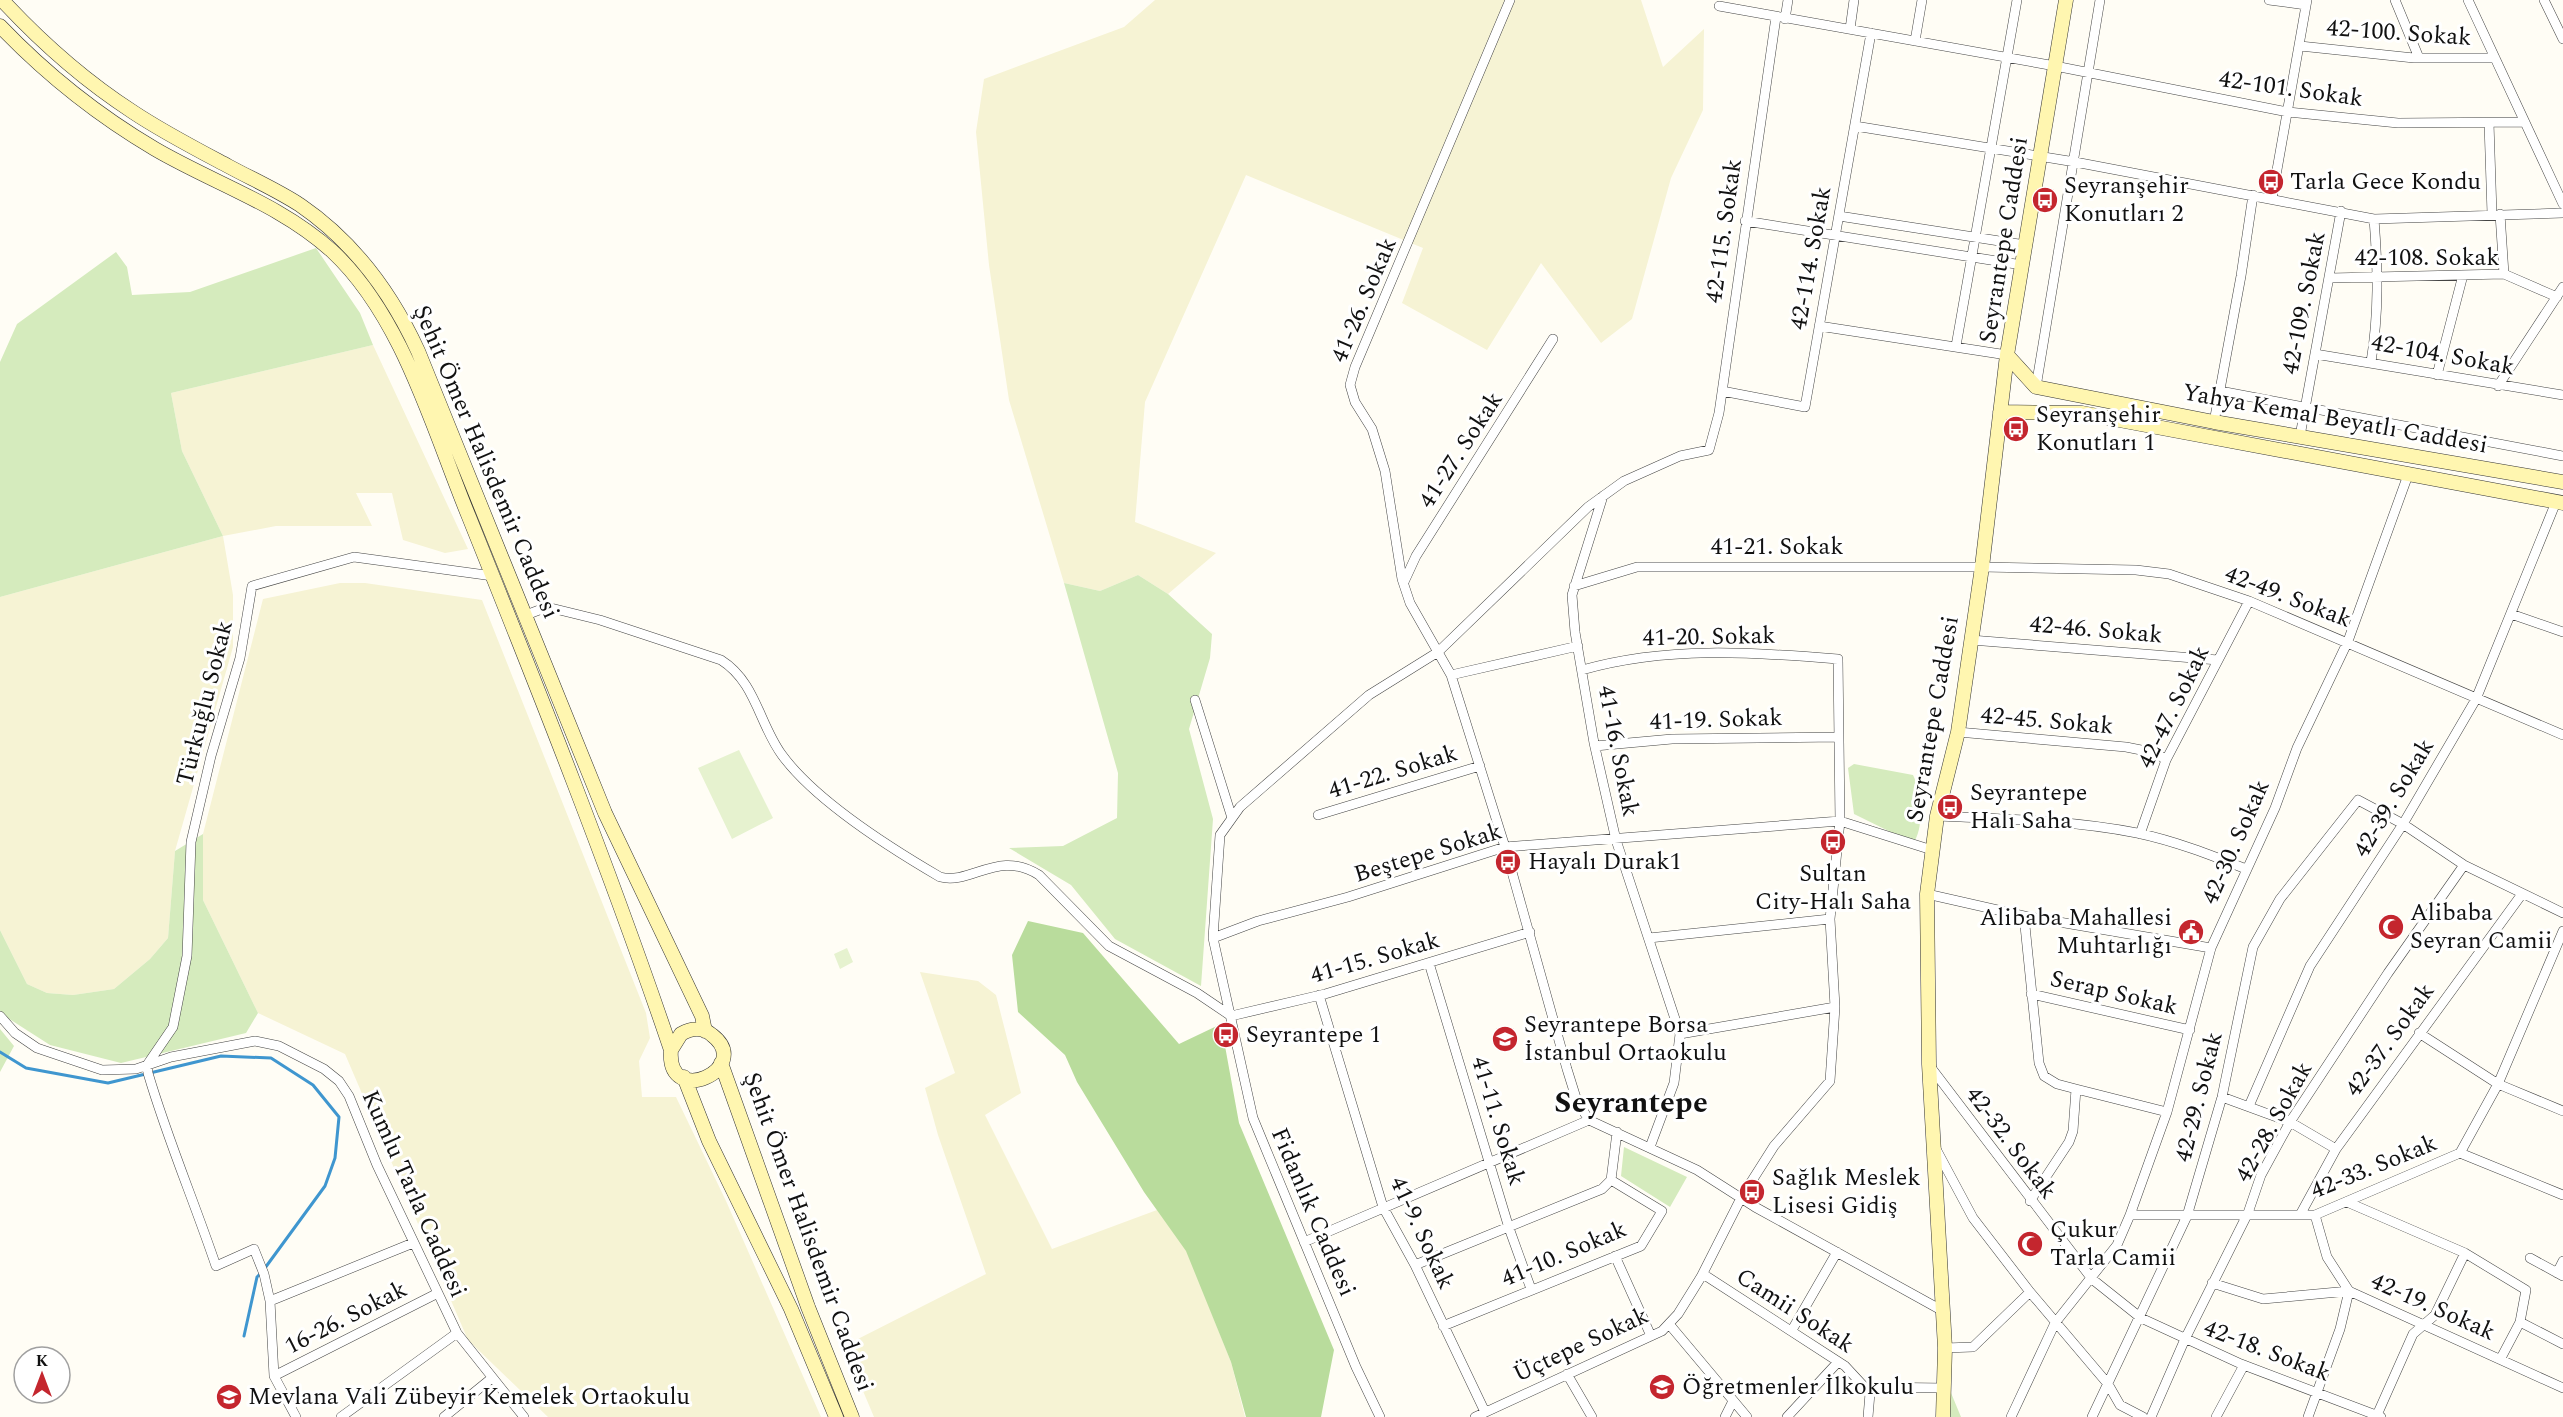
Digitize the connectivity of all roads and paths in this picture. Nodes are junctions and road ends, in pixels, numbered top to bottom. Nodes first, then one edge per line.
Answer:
1 (2, 0) edge
2 (1510, 0) edge
3 (1788, 0) edge
4 (1854, 0) edge
5 (1922, 0) edge
6 (2017, 0) edge
7 (2066, 0) edge
8 (2100, 0) edge
9 (2269, 0) edge
10 (2395, 0) edge
11 (2468, 0) edge
12 (2544, 0) edge
13 (2307, 3) edge
14 (1719, 6) dead end
15 (1780, 18) junction
16 (0, 26) edge
17 (1850, 29) junction
18 (1871, 33) junction
19 (2563, 39) edge
20 (1915, 41) junction
21 (2300, 46) junction
22 (2008, 57) junction
23 (2419, 58) junction
24 (2495, 58) junction
25 (2055, 66) junction
26 (2088, 72) junction
27 (2288, 112) junction
28 (2524, 122) junction
29 (2489, 123) junction
30 (1855, 126) junction
31 (1991, 148) junction
32 (2040, 157) junction
33 (2075, 162) junction
34 (2253, 195) junction
35 (2272, 198) junction
36 (2563, 204) edge
37 (2341, 211) junction
38 (2563, 213) edge
39 (2496, 214) junction
40 (1839, 216) junction
41 (2374, 219) junction
42 (1745, 221) junction
43 (1835, 236) junction
44 (1975, 238) junction
45 (2025, 245) junction
46 (1972, 256) junction
47 (2022, 265) junction
48 (2504, 274) junction
49 (2463, 275) junction
50 (2378, 277) junction
51 (2330, 278) junction
52 (2563, 287) edge
53 (2557, 297) junction
54 (1819, 326) junction
55 (1553, 339) dead end
56 (1956, 346) junction
57 (2315, 354) junction
58 (2007, 355) junction
59 (2371, 362) junction
60 (2437, 375) junction
61 (2498, 386) junction
62 (2036, 387) junction
63 (1722, 391) junction
64 (2220, 391) junction
65 (2563, 395) edge
66 (2304, 407) junction
67 (2000, 412) junction
68 (2214, 422) junction
69 (2300, 436) junction
70 (1709, 450) joint
71 (2563, 456) edge
72 (2408, 475) junction
73 (2563, 482) edge
74 (1603, 496) junction
75 (2560, 502) edge
76 (1982, 567) junction
77 (494, 576) junction
78 (1404, 582) junction
79 (1574, 586) junction
80 (2249, 601) junction
81 (2511, 614) junction
82 (526, 615) junction
83 (2563, 632) edge
84 (1971, 640) junction
85 (2348, 641) junction
86 (1578, 646) junction
87 (1438, 652) junction
88 (1838, 659) joint
89 (2218, 660) junction
90 (1582, 670) junction
91 (1451, 675) junction
92 (2476, 699) junction
93 (1195, 700) dead end
94 (1958, 732) junction
95 (2563, 735) edge
96 (1839, 737) junction
97 (1595, 746) junction
98 (2166, 760) junction
99 (1480, 766) junction
100 (1318, 815) dead end
101 (1937, 816) junction
102 (1232, 818) junction
103 (1840, 821) junction
104 (2403, 824) junction
105 (2140, 834) junction
106 (1616, 840) junction
107 (1505, 847) junction
108 (1932, 850) junction
109 (2464, 865) junction
110 (2246, 869) junction
111 (1927, 894) junction
112 (2522, 894) junction
113 (2563, 913) edge
114 (2025, 916) junction
115 (1830, 919) junction
116 (2563, 931) edge
117 (1530, 932) junction
118 (1213, 938) junction
119 (1649, 938) junction
120 (2211, 948) junction
121 (1429, 963) junction
122 (2031, 994) junction
123 (1319, 995) junction
124 (1835, 1007) junction
125 (0, 1016) edge
126 (1231, 1016) junction
127 (2190, 1029) junction
128 (705, 1031) junction
129 (2419, 1033) junction
130 (1680, 1034) junction
131 (671, 1050) junction
132 (721, 1063) junction
133 (1929, 1064) junction
134 (148, 1073) junction
135 (684, 1077) junction
136 (2498, 1083) junction
137 (2076, 1089) junction
138 (2222, 1096) junction
139 (2248, 1107) junction
140 (2563, 1111) edge
141 (2167, 1112) junction
142 (1590, 1120) junction
143 (2290, 1122) junction
144 (1617, 1132) junction
145 (1934, 1145) junction
146 (1650, 1147) junction
147 (2336, 1149) junction
148 (2460, 1153) junction
149 (1491, 1162) junction
150 (1611, 1180) junction
151 (2563, 1195) edge
152 (1741, 1198) junction
153 (2030, 1201) junction
154 (2347, 1202) junction
155 (1383, 1207) junction
156 (2248, 1213) junction
157 (2130, 1215) junction
158 (2300, 1215) junction
159 (2315, 1215) junction
160 (2187, 1216) junction
161 (1509, 1228) junction
162 (1304, 1242) junction
163 (413, 1243) junction
164 (1837, 1252) junction
165 (2465, 1253) junction
166 (1615, 1256) junction
167 (2530, 1258) dead end
168 (2563, 1261) edge
169 (1415, 1265) junction
170 (1703, 1274) junction
171 (2560, 1274) edge
172 (2092, 1279) junction
173 (2212, 1282) junction
174 (1531, 1289) junction
175 (2349, 1291) junction
176 (2030, 1292) junction
177 (436, 1294) junction
178 (270, 1301) junction
179 (1943, 1311) junction
180 (2141, 1318) junction
181 (2520, 1322) junction
182 (1669, 1323) junction
183 (2055, 1323) junction
184 (2423, 1323) junction
185 (1443, 1326) junction
186 (1792, 1330) junction
187 (457, 1333) junction
188 (1651, 1336) junction
189 (2185, 1339) junction
190 (2563, 1344) edge
191 (1945, 1348) junction
192 (2501, 1358) junction
193 (1838, 1362) junction
194 (2244, 1365) junction
195 (1567, 1374) junction
196 (274, 1376) junction
197 (492, 1378) junction
198 (2108, 1384) junction
199 (1866, 1388) junction
200 (1945, 1388) junction
201 (2563, 1388) edge
202 (2319, 1391) junction
203 (1732, 1402) junction
204 (1485, 1412) junction
205 (2379, 1416) edge
206 (297, 1417) edge
207 (341, 1417) edge
208 (444, 1417) edge
209 (524, 1417) edge
210 (836, 1417) edge
211 (852, 1417) edge
212 (1380, 1417) edge
213 (1475, 1417) edge
214 (1592, 1417) edge
215 (1725, 1417) edge
216 (1747, 1417) edge
217 (1787, 1417) edge
218 (1868, 1417) edge
219 (1943, 1417) edge
220 (2012, 1417) edge
221 (2092, 1417) edge
222 (2143, 1417) edge
223 (2151, 1417) edge
224 (2216, 1417) edge
225 (2308, 1417) edge

1 - 82 main road, Şehit Ömer Halisdemir Caddesi
2 - 78 street, 41-26. Sokak
3 - 15 street, 42-115. Sokak
4 - 17 street
5 - 20 street
6 - 22 street
7 - 25 main road, Seyrantepe Caddesi
8 - 26 street
9 - 13 street, 42-100. Sokak
10 - 23 street
11 - 24 street
12 - 19 street
13 - 21 street
14 - 15 street, 42-101. Sokak
15 - 17 street, 42-101. Sokak
15 - 42 street, 42-115. Sokak
16 - 77 main road, Şehit Ömer Halisdemir Caddesi
17 - 18 street, 42-101. Sokak
18 - 20 street, 42-101. Sokak
18 - 30 street, 42-114. Sokak
20 - 22 street, 42-101. Sokak
21 - 23 street, 42-100. Sokak
21 - 27 street
22 - 25 street, 42-101. Sokak
22 - 31 street
23 - 24 street, 42-100. Sokak
24 - 28 street
25 - 26 street, 42-101. Sokak
25 - 32 main road, Seyrantepe Caddesi
26 - 27 street, 42-101. Sokak
26 - 33 street
27 - 29 street, 42-101. Sokak
27 - 35 street
28 - 29 street, 42-101. Sokak
28 - 36 street
29 - 39 street
30 - 31 street
30 - 40 street, 42-114. Sokak
31 - 32 street
31 - 44 street
32 - 33 street
32 - 45 main road, Seyrantepe Caddesi
33 - 34 street
33 - 62 street
34 - 35 street
34 - 64 street
35 - 37 street
37 - 41 street
37 - 51 street, 42-109. Sokak
38 - 39 street
39 - 41 street
39 - 48 street
40 - 43 street, 42-114. Sokak
40 - 44 street
41 - 50 street
42 - 43 street
42 - 63 street, 42-115. Sokak
43 - 46 street
43 - 54 street, 42-114. Sokak
44 - 45 street
44 - 46 street
45 - 47 main road, Seyrantepe Caddesi
46 - 47 street
46 - 56 street
47 - 58 main road, Seyrantepe Caddesi
48 - 49 street, 42-108. Sokak
48 - 53 street, 42-108. Sokak
49 - 50 street, 42-108. Sokak
49 - 60 street
50 - 51 street, 42-108. Sokak
50 - 59 street
51 - 57 street, 42-109. Sokak
52 - 53 street
53 - 61 street
54 - 56 street
54 - 63 street, 42-114. Sokak
55 - 78 street, 41-27. Sokak
56 - 58 street
57 - 59 street, 42-104. Sokak
57 - 66 street, 42-109. Sokak
58 - 62 main road
58 - 67 main road, Seyrantepe Caddesi
59 - 60 street, 42-104. Sokak
60 - 61 street, 42-104. Sokak
61 - 65 street, 42-104. Sokak
62 - 68 main road, Yahya Kemal Beyatlı Caddesi
63 - 70 street, 42-115. Sokak
64 - 66 street
64 - 68 street
66 - 69 street, 42-109. Sokak
66 - 71 street
67 - 72 main road, Yahya Kemal Beyatlı Caddesi
67 - 76 main road, Seyrantepe Caddesi
68 - 69 main road, Yahya Kemal Beyatlı Caddesi
69 - 73 main road, Yahya Kemal Beyatlı Caddesi
70 - 74 street, Fidanlık Caddesi
72 - 75 main road, Yahya Kemal Beyatlı Caddesi
72 - 85 street, 42-30. Sokak
74 - 79 street, 41-16. Sokak
74 - 87 street, Fidanlık Caddesi
75 - 81 street, 42-39. Sokak
76 - 79 street, 41-21. Sokak
76 - 80 street, 42-49. Sokak
76 - 84 main road, Seyrantepe Caddesi
77 - 131 main road, Şehit Ömer Halisdemir Caddesi
77 - 134 street, Türkuğlu Sokak
78 - 87 street, 41-26. Sokak
79 - 86 street, 41-16. Sokak
80 - 85 street, 42-49. Sokak
80 - 89 street, 42-47. Sokak
81 - 83 street
81 - 92 street, 42-39. Sokak
82 - 126 street
82 - 128 main road, Şehit Ömer Halisdemir Caddesi
84 - 89 street, 42-46. Sokak
84 - 94 main road, Seyrantepe Caddesi
85 - 92 street, 42-49. Sokak
85 - 110 street, 42-30. Sokak
86 - 90 street, 41-16. Sokak
86 - 91 street
87 - 91 street, 41-26. Sokak
87 - 102 street, Fidanlık Caddesi
88 - 90 street, 41-20. Sokak
88 - 96 street, Üçtepe Sokak
89 - 98 street, 42-47. Sokak
90 - 97 street, 41-16. Sokak
91 - 99 street, 41-26. Sokak
92 - 95 street, 42-49. Sokak
92 - 104 street, 42-39. Sokak
93 - 102 street
94 - 98 street, 42-45. Sokak
94 - 101 main road, Seyrantepe Caddesi
96 - 97 street, 41-19. Sokak
96 - 103 street, Üçtepe Sokak
97 - 106 street, 41-16. Sokak
98 - 105 street, 42-47. Sokak
99 - 100 street, 41-22. Sokak
99 - 107 street, 41-26. Sokak
101 - 105 street
101 - 108 main road, Seyrantepe Caddesi
102 - 118 street, Fidanlık Caddesi
103 - 106 street, Beştepe Sokak
103 - 108 street
103 - 115 street, Üçtepe Sokak
104 - 109 street
104 - 138 street, 42-29. Sokak
104 - 139 street, 42-39. Sokak
105 - 110 street
106 - 107 street, Beştepe Sokak
106 - 119 street, 41-16. Sokak
107 - 117 street, 41-26. Sokak
107 - 118 street, Beştepe Sokak
108 - 111 main road, Seyrantepe Caddesi
109 - 112 street
109 - 143 street, 42-28. Sokak
110 - 120 street, 42-30. Sokak
111 - 114 street
111 - 133 main road, Seyrantepe Caddesi
112 - 113 street
112 - 129 street, 42-37. Sokak
114 - 120 street
114 - 122 street
115 - 119 street
115 - 124 street, Üçtepe Sokak
116 - 136 street, 42-33. Sokak
117 - 121 street, 41-15. Sokak
117 - 142 street, 41-26. Sokak
118 - 126 street, Fidanlık Caddesi
119 - 130 street, 41-16. Sokak
120 - 127 street, 42-30. Sokak
121 - 123 street, 41-15. Sokak
121 - 149 street, 41-11. Sokak
122 - 127 street, Serap Sokak
122 - 137 street
123 - 126 street, 41-15. Sokak
123 - 155 street, 41-9. Sokak
124 - 130 street
124 - 152 street, Üçtepe Sokak
125 - 134 street, Kumlu Tarla Caddesi
126 - 162 street, Fidanlık Caddesi
127 - 141 street, 42-30. Sokak
128 - 131 main road
128 - 132 main road
129 - 136 street
129 - 147 street, 42-37. Sokak
130 - 146 street, 41-16. Sokak
131 - 135 main road
132 - 135 main road
132 - 211 main road, Şehit Ömer Halisdemir Caddesi
133 - 145 main road, Seyrantepe Caddesi
133 - 153 street, 42-32. Sokak
134 - 163 street, Kumlu Tarla Caddesi
134 - 178 street
135 - 210 main road, Şehit Ömer Halisdemir Caddesi
136 - 140 street
136 - 148 street, 42-33. Sokak
137 - 141 street
137 - 153 street
138 - 139 street
138 - 160 street, 42-29. Sokak
139 - 143 street
141 - 157 street, 42-30. Sokak
142 - 144 street
142 - 149 street
143 - 147 street
143 - 156 street, 42-28. Sokak
144 - 146 street
144 - 150 street
145 - 176 street
145 - 179 main road, Seyrantepe Caddesi
146 - 152 street
147 - 158 street, 42-37. Sokak
148 - 151 street
148 - 154 street, 42-33. Sokak
149 - 155 street
149 - 161 street, 41-11. Sokak
150 - 161 street
150 - 166 street, 41-10. Sokak
152 - 164 street
152 - 170 street, Üçtepe Sokak
153 - 172 street, 42-32. Sokak
154 - 159 street, 42-33. Sokak
154 - 165 street
155 - 162 street
155 - 169 street, 41-9. Sokak
156 - 158 street, 42-33. Sokak
156 - 160 street, 42-33. Sokak
156 - 173 street, 42-28. Sokak
157 - 160 street, 42-33. Sokak
157 - 172 street, 42-30. Sokak
158 - 159 street, 42-33. Sokak
159 - 175 street
160 - 180 street, 42-29. Sokak
161 - 169 street
161 - 174 street, 41-11. Sokak
162 - 212 street, Fidanlık Caddesi
163 - 177 street, Kumlu Tarla Caddesi
163 - 178 street
164 - 179 street
164 - 186 street
165 - 181 street
165 - 184 street
166 - 174 street, 41-10. Sokak
166 - 188 street
167 - 171 street
168 - 171 street
169 - 185 street, 41-9. Sokak
170 - 182 street, Üçtepe Sokak
170 - 186 street, Camii Sokak
172 - 180 street, 42-32. Sokak
172 - 183 street, 42-30. Sokak
173 - 175 street, 42-19. Sokak
173 - 189 street, 42-28. Sokak
174 - 185 street, 41-10. Sokak
175 - 184 street, 42-19. Sokak
175 - 202 street
176 - 183 street
176 - 191 street
177 - 187 street, Kumlu Tarla Caddesi
177 - 196 street, 16-26. Sokak
178 - 196 street
179 - 191 main road, Seyrantepe Caddesi
180 - 189 street, 42-18. Sokak
180 - 198 street, 42-29. Sokak
181 - 190 street
181 - 192 street
182 - 188 street, Üçtepe Sokak
182 - 203 street
183 - 198 street
183 - 220 street, 42-30. Sokak
184 - 192 street, 42-19. Sokak
184 - 205 street
185 - 204 street, 41-9. Sokak
186 - 193 street, Camii Sokak
187 - 197 street, Kumlu Tarla Caddesi
187 - 207 street
188 - 195 street, Üçtepe Sokak
189 - 194 street, 42-18. Sokak
189 - 223 street, 42-28. Sokak
191 - 200 main road, Seyrantepe Caddesi
192 - 201 street, 42-19. Sokak
193 - 199 street, Camii Sokak
193 - 217 street
194 - 202 street, 42-18. Sokak
194 - 224 street
195 - 204 street, Üçtepe Sokak
195 - 214 street
196 - 206 street
197 - 208 street
197 - 209 street, Kumlu Tarla Caddesi
198 - 221 street, 42-29. Sokak
198 - 222 street
199 - 200 street
199 - 218 street, Camii Sokak
200 - 219 main road, Seyrantepe Caddesi
202 - 205 street, 42-18. Sokak
202 - 225 street
203 - 215 street
203 - 216 street
204 - 213 street, Üçtepe Sokak

